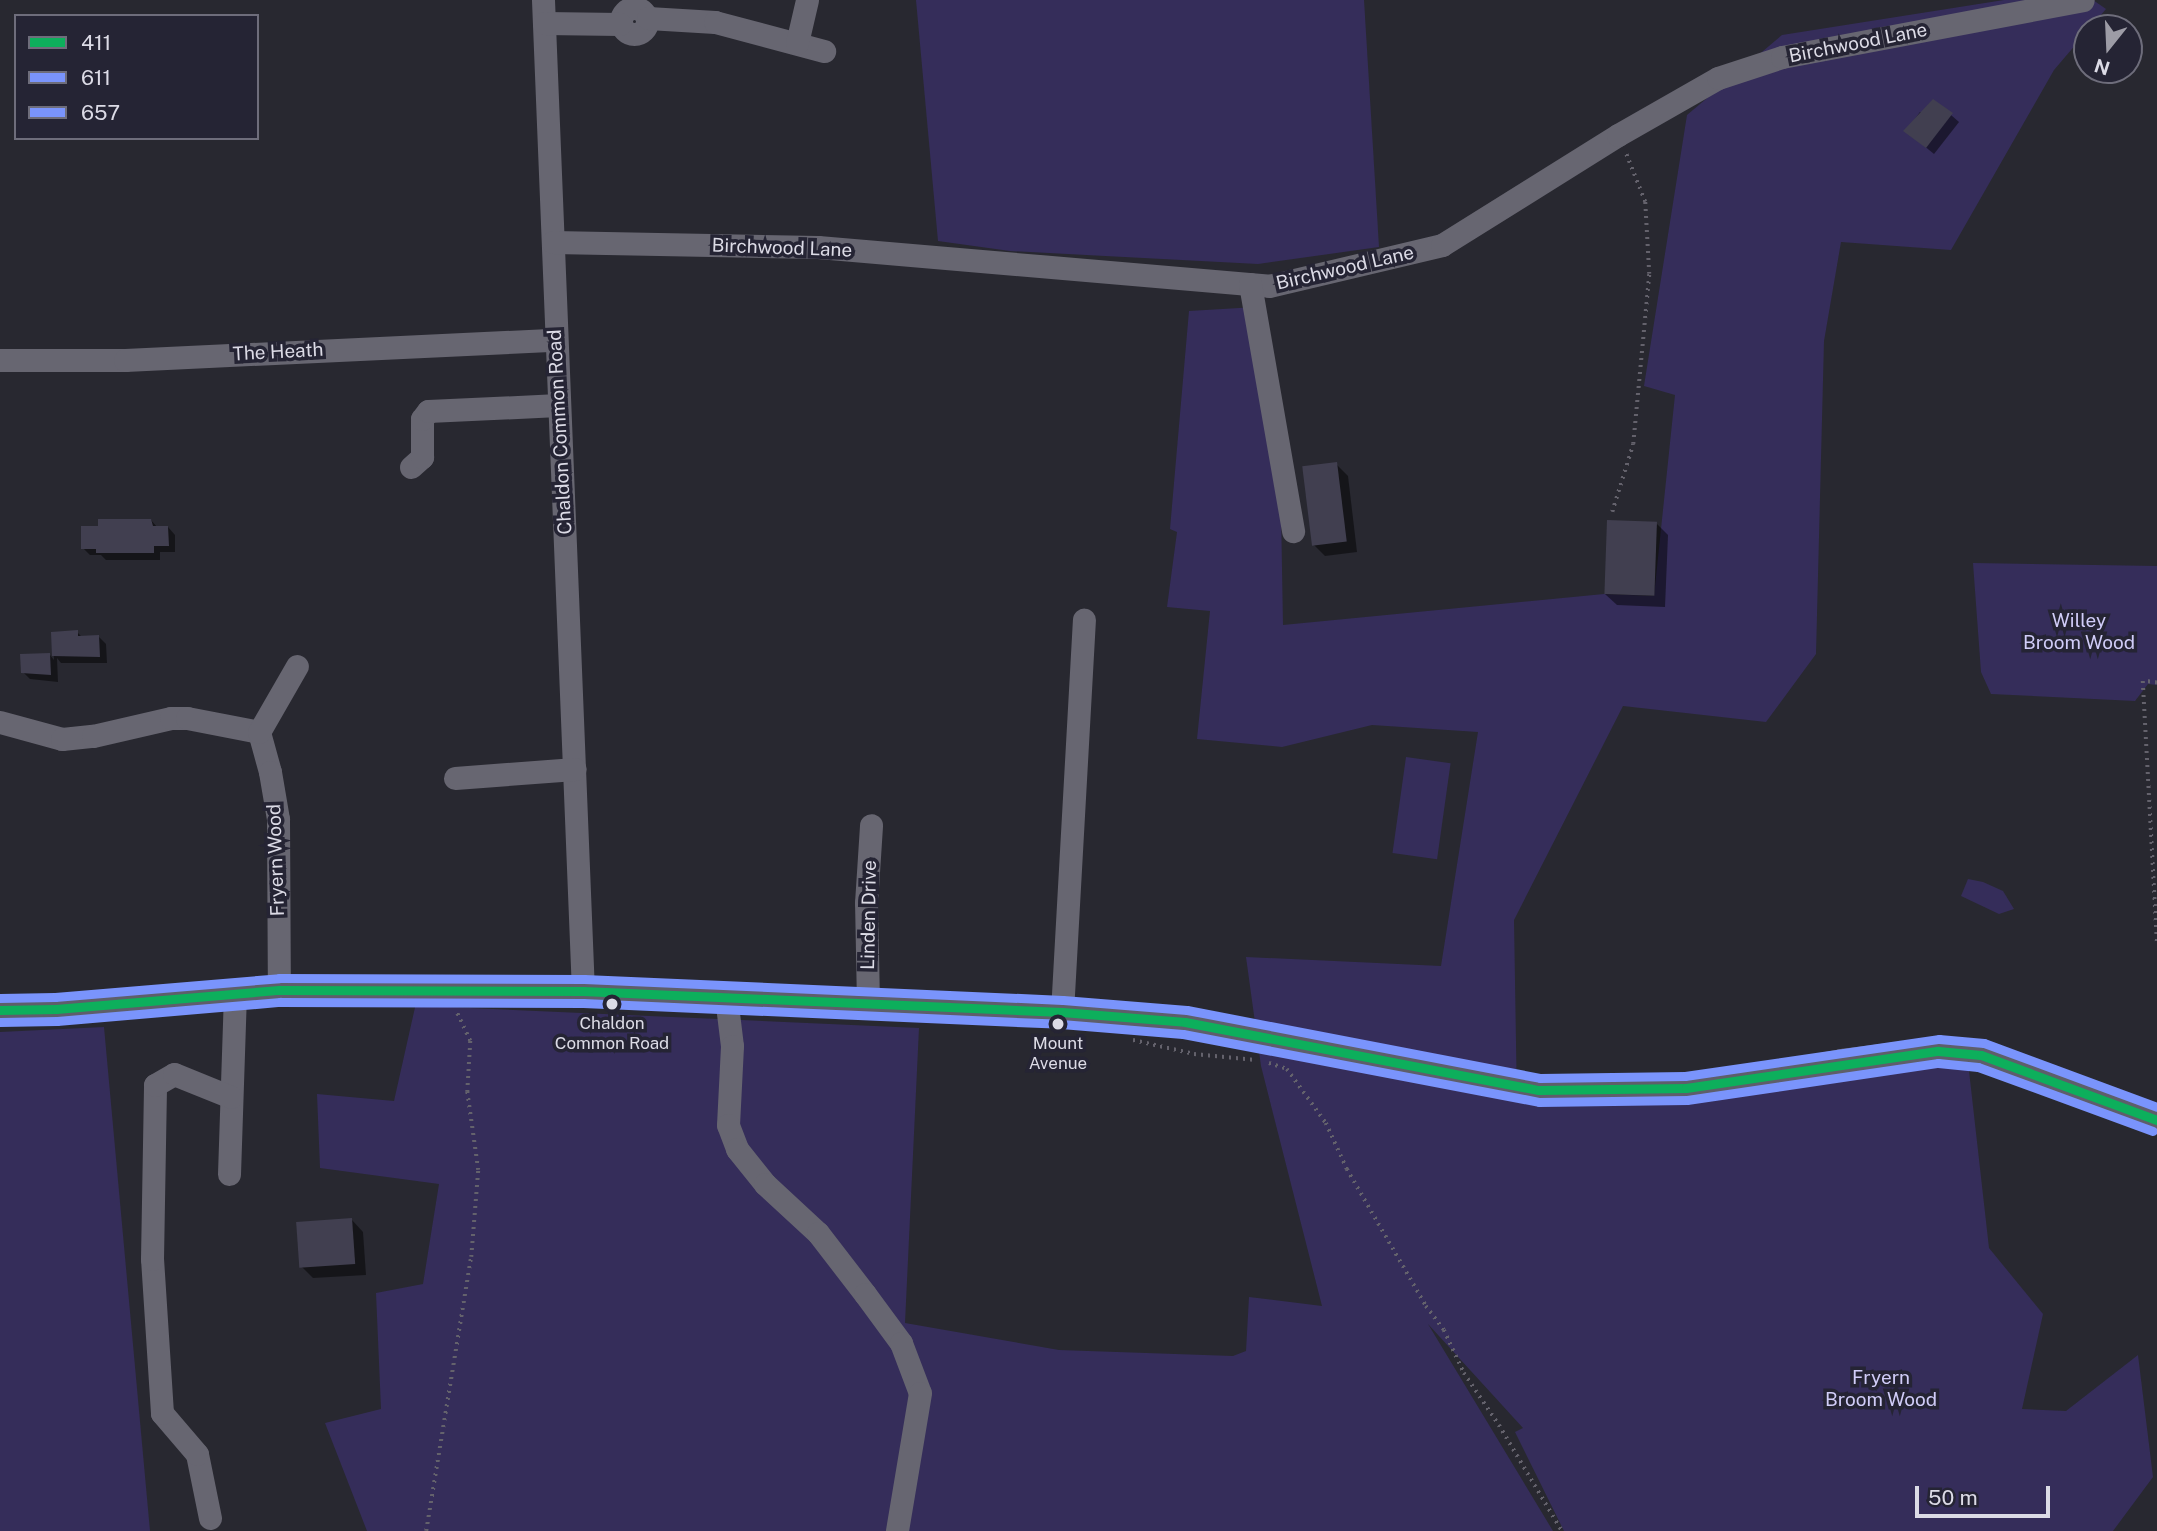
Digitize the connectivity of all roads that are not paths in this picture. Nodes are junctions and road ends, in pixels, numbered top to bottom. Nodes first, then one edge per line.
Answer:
1 (543, 0) edge
2 (807, 0) edge
3 (2083, 0) edge
4 (544, 23) junction
5 (797, 43) junction
6 (824, 51) dead end
7 (553, 242) junction
8 (1250, 285) junction
9 (555, 340) junction
10 (0, 360) edge
11 (558, 405) junction
12 (411, 467) dead end
13 (1293, 531) dead end
14 (1084, 620) dead end
15 (297, 666) dead end
16 (0, 722) edge
17 (259, 732) junction
18 (575, 768) junction
19 (455, 778) dead end
20 (871, 825) dead end
21 (279, 990) junction
22 (583, 990) junction
23 (235, 994) junction
24 (726, 997) junction
25 (868, 1004) junction
26 (0, 1010) edge
27 (1062, 1012) junction
28 (231, 1097) junction
29 (2157, 1120) edge
30 (229, 1174) dead end
31 (210, 1518) dead end
32 (897, 1531) edge

1 - 4 street, Chaldon Common Road
2 - 5 street
3 - 8 street, Birchwood Lane
4 - 5 street
4 - 7 street, Chaldon Common Road
5 - 6 street
7 - 8 street, Birchwood Lane
7 - 9 street, Chaldon Common Road
8 - 13 street
9 - 10 street, The Heath
9 - 11 street, Chaldon Common Road
11 - 12 street
11 - 18 street, Chaldon Common Road
14 - 27 street
15 - 17 street
16 - 17 street
17 - 21 street, Fryern Wood
18 - 19 street
18 - 22 street, Chaldon Common Road
20 - 25 street, Linden Drive
21 - 22 main road
21 - 23 main road
22 - 24 main road
23 - 26 main road
23 - 28 street
24 - 25 main road
24 - 32 street
25 - 27 main road
27 - 29 main road
28 - 30 street
28 - 31 street

